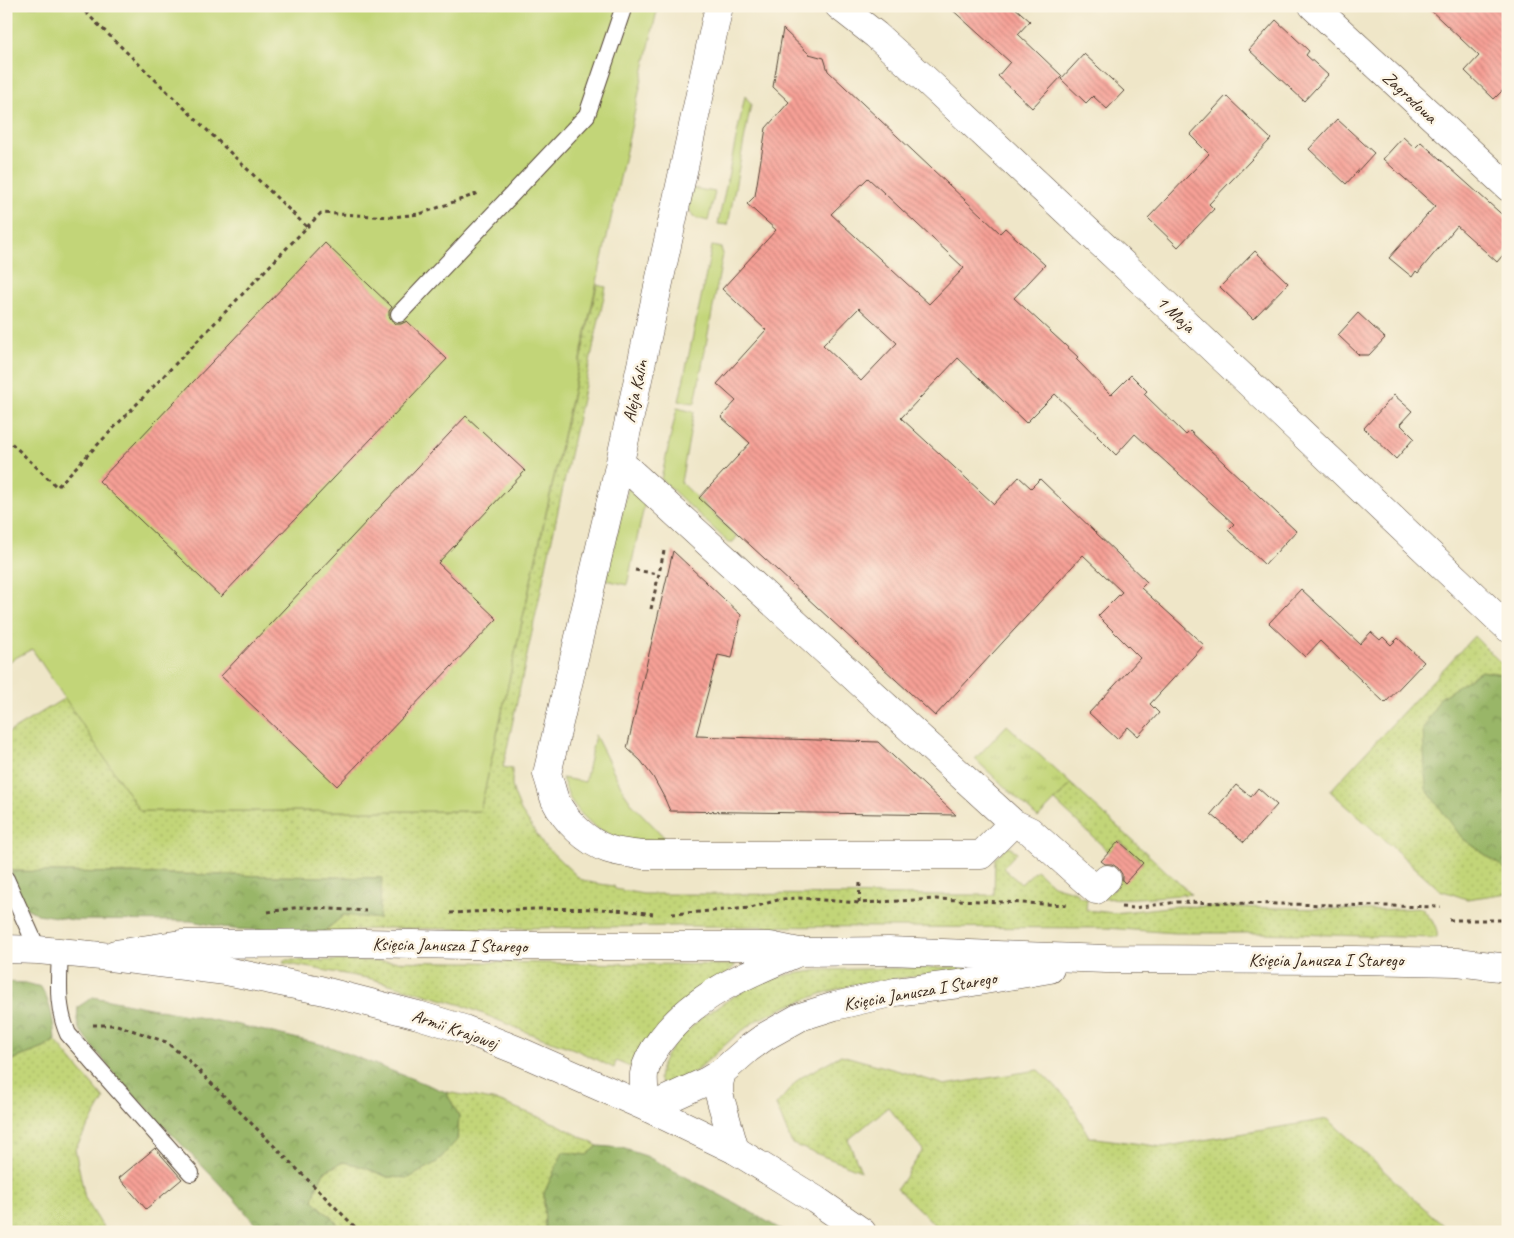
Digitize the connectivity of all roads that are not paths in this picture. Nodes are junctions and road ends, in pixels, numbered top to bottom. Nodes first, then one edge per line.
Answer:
1 (624, 6) edge
2 (719, 6) edge
3 (839, 6) edge
4 (1313, 6) edge
5 (1508, 187) edge
6 (399, 314) dead end
7 (620, 462) junction
8 (1508, 628) edge
9 (1013, 823) junction
10 (1107, 878) dead end
11 (6, 879) edge
12 (6, 949) edge
13 (49, 951) junction
14 (799, 952) junction
15 (1508, 952) edge
16 (101, 956) junction
17 (1106, 959) junction
18 (1457, 962) junction
19 (1508, 968) edge
20 (722, 1072) junction
21 (648, 1108) junction
22 (735, 1150) junction
23 (191, 1173) dead end
24 (862, 1232) edge

1 - 6 lane
2 - 7 street, Aleja Kalin
3 - 8 street, 1 Maja
4 - 5 street, Zagrodowa
7 - 9 street
7 - 9 street, Aleja Kalin
9 - 10 street
11 - 13 lane
12 - 13 street, Armii Krajowej
13 - 16 street, Armii Krajowej
13 - 23 lane
14 - 16 street, Księcia Janusza I Starego
14 - 17 street, Księcia Janusza I Starego
14 - 21 street, Księcia Janusza I Starego
15 - 18 street, Księcia Janusza I Starego
16 - 21 street, Armii Krajowej
17 - 18 street, Księcia Janusza I Starego
17 - 20 street, Księcia Janusza I Starego
18 - 19 street, Księcia Janusza I Starego
20 - 21 street, Księcia Janusza I Starego
20 - 22 street
21 - 22 street, Armii Krajowej
22 - 24 street, Armii Krajowej

